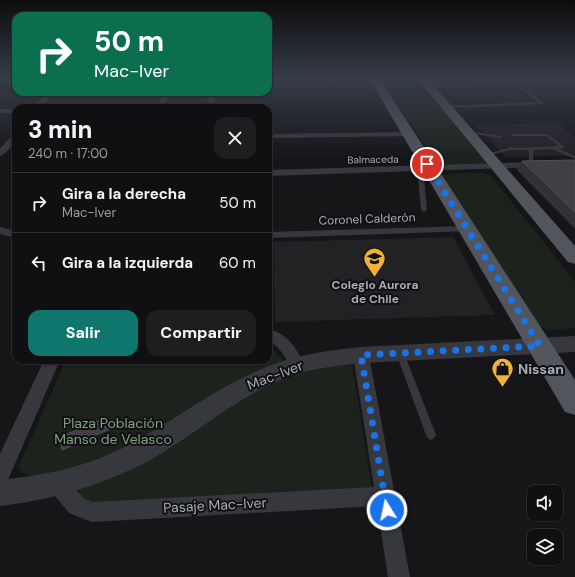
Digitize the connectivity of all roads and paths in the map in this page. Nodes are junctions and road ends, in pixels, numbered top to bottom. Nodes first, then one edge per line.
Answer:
1 (391, 105) edge
2 (486, 105) edge
3 (447, 107) joint
4 (0, 111) edge
5 (12, 111) edge
6 (468, 132) junction
7 (409, 134) junction
8 (513, 135) dead end
9 (272, 136) edge
10 (502, 136) dead end
11 (12, 141) edge
12 (553, 148) junction
13 (531, 149) junction
14 (1, 152) edge
15 (487, 155) junction
16 (573, 162) edge
17 (531, 165) junction
18 (546, 165) edge
19 (497, 167) junction
20 (426, 169) junction
21 (272, 173) edge
22 (424, 210) dead end
23 (468, 229) junction
24 (0, 230) edge
25 (12, 234) edge
26 (272, 234) edge
27 (575, 258) edge
28 (272, 336) edge
29 (575, 344) edge
30 (540, 346) junction
31 (400, 353) junction
32 (361, 355) junction
33 (50, 364) edge
34 (297, 365) junction
35 (575, 404) edge
36 (430, 435) dead end
37 (0, 475) edge
38 (58, 484) junction
39 (0, 493) edge
40 (385, 496) junction
41 (399, 577) edge

1 - 7 main road
2 - 3 lane
3 - 6 main road
4 - 5 street
6 - 10 lane
6 - 15 main road
7 - 9 street
7 - 20 main road
8 - 12 lane
11 - 14 street
12 - 13 lane
12 - 16 lane
13 - 15 lane
13 - 17 lane
15 - 19 main road
17 - 18 street, Balmaceda
17 - 19 street, Balmaceda
19 - 20 street, Balmaceda
19 - 27 main road
20 - 21 street, Balmaceda
20 - 22 lane
20 - 23 main road
23 - 26 street, Coronel Calderón
23 - 30 main road
24 - 25 street
28 - 34 street
29 - 30 street, Mac-Iver
30 - 31 street, Mac-Iver
30 - 35 main road
31 - 32 street, Mac-Iver
31 - 36 lane
32 - 34 street, Mac-Iver
32 - 40 street
33 - 37 street
34 - 38 street, Mac-Iver
38 - 39 street, Mac-Iver
38 - 40 street, Pasaje Mac-Iver
40 - 41 street

